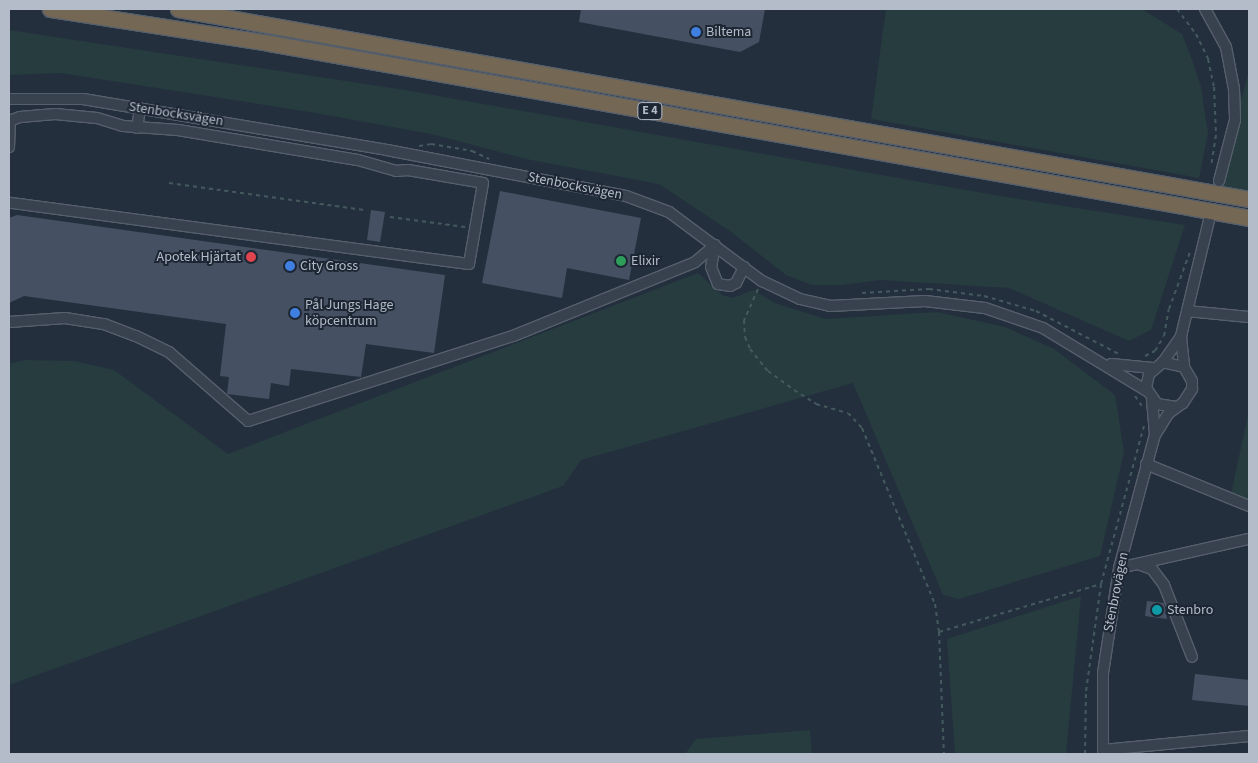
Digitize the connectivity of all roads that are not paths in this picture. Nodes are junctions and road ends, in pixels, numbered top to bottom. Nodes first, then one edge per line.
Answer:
1 (50, 9) edge
2 (178, 9) edge
3 (1205, 9) edge
4 (9, 99) edge
5 (140, 108) junction
6 (9, 121) edge
7 (138, 128) junction
8 (9, 147) edge
9 (387, 150) junction
10 (384, 169) junction
11 (1219, 181) dead end
12 (1249, 199) edge
13 (9, 203) edge
14 (1249, 218) edge
15 (1209, 220) dead end
16 (715, 245) junction
17 (744, 267) junction
18 (1187, 311) junction
19 (1249, 317) edge
20 (9, 322) edge
21 (1181, 336) junction
22 (1103, 362) junction
23 (1163, 362) junction
24 (1184, 367) junction
25 (1153, 368) junction
26 (1150, 396) junction
27 (1176, 407) junction
28 (1155, 434) junction
29 (1146, 464) junction
30 (1249, 506) edge
31 (1249, 539) edge
32 (1138, 564) junction
33 (1119, 568) junction
34 (1192, 657) dead end
35 (1249, 736) edge
36 (1103, 752) edge

1 - 14 highway, E 4
2 - 12 highway, E 4
3 - 11 street
4 - 5 street, Stenbocksvägen
5 - 7 street
5 - 9 street, Stenbocksvägen
6 - 7 street
6 - 8 street
7 - 10 street
9 - 10 street
9 - 16 street, Stenbocksvägen
10 - 13 street
15 - 18 street, Stenbrovägen
16 - 17 street, Stenbocksvägen
16 - 17 street
16 - 20 street
17 - 22 street, Stenbocksvägen
18 - 19 street
18 - 21 street, Stenbrovägen
21 - 23 street, Stenbrovägen
21 - 24 street, Stenbrovägen
22 - 25 street, Stenbocksvägen
22 - 26 street, Stenbocksvägen
23 - 24 street
23 - 25 street, Stenbrovägen
24 - 27 street, Stenbrovägen
25 - 26 street, Stenbrovägen
26 - 27 street
26 - 28 street, Stenbrovägen
27 - 28 street, Stenbrovägen
28 - 29 street, Stenbrovägen
29 - 30 street
29 - 33 street, Stenbrovägen
31 - 32 street
32 - 33 street
32 - 34 street
33 - 36 street, Stenbrovägen
35 - 36 street

